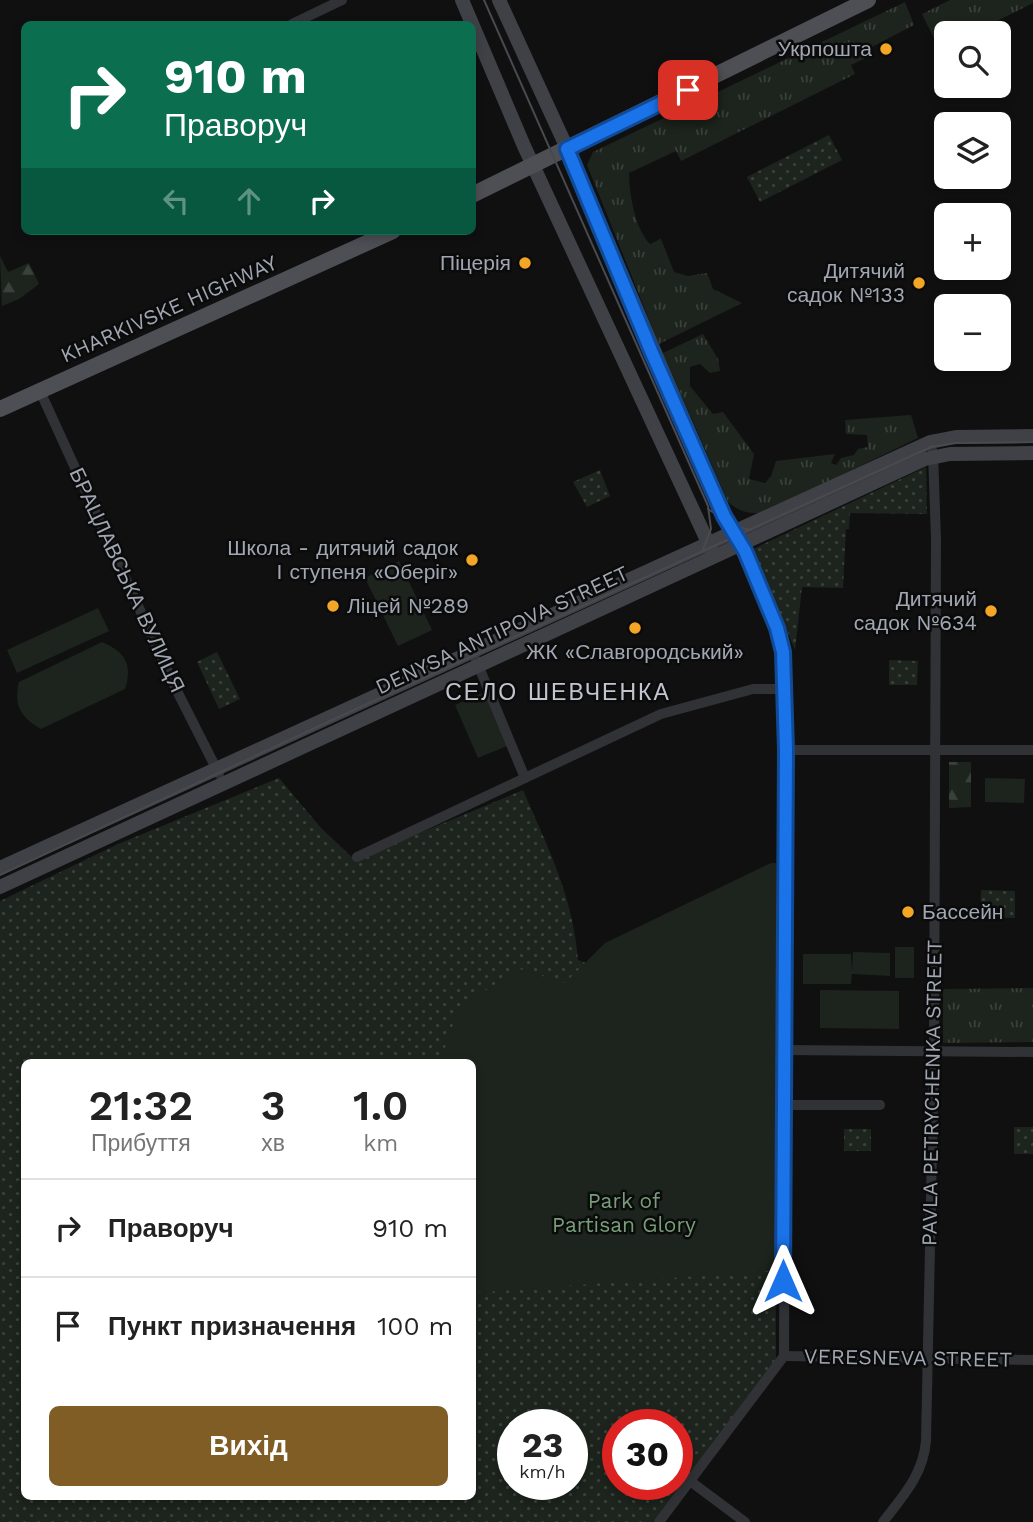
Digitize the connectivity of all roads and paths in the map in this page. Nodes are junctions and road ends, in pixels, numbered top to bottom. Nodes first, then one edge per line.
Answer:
1 (342, 0) edge
2 (463, 0) edge
3 (499, 0) edge
4 (868, 0) edge
5 (298, 21) edge
6 (472, 21) edge
7 (476, 30) edge
8 (567, 149) junction
9 (534, 166) junction
10 (476, 193) edge
11 (384, 235) edge
12 (40, 391) junction
13 (0, 409) edge
14 (1033, 436) edge
15 (930, 442) junction
16 (1033, 453) edge
17 (934, 457) junction
18 (737, 537) junction
19 (711, 549) junction
20 (472, 650) junction
21 (478, 664) junction
22 (784, 689) junction
23 (786, 750) junction
24 (1033, 750) edge
25 (935, 751) junction
26 (220, 775) junction
27 (526, 778) junction
28 (357, 857) dead end
29 (0, 868) edge
30 (0, 887) edge
31 (783, 1050) junction
32 (1033, 1052) edge
33 (934, 1053) junction
34 (783, 1105) junction
35 (880, 1105) dead end
36 (784, 1356) junction
37 (928, 1358) junction
38 (1033, 1360) edge
39 (693, 1477) edge
40 (693, 1483) edge
41 (676, 1500) edge
42 (659, 1522) edge
43 (745, 1522) edge
44 (883, 1522) edge

1 - 5 street
2 - 6 street
3 - 8 street
4 - 8 main road
7 - 9 street
8 - 9 main road
8 - 18 street
9 - 10 main road
9 - 19 street
11 - 12 main road, KHARKIVSKE HIGHWAY
12 - 13 main road, KHARKIVSKE HIGHWAY
12 - 26 street, БРАЦЛАВСЬКА ВУЛИЦЯ
14 - 15 street, DENYSA ANTIPOVA STREET
15 - 17 street, PAVLA PETRYCHENKA STREET
15 - 18 street, DENYSA ANTIPOVA STREET
16 - 17 street, DENYSA ANTIPOVA STREET
17 - 18 street, DENYSA ANTIPOVA STREET
17 - 25 street, PAVLA PETRYCHENKA STREET
18 - 19 street, DENYSA ANTIPOVA STREET
18 - 22 street
19 - 20 street, DENYSA ANTIPOVA STREET
19 - 21 street, DENYSA ANTIPOVA STREET
20 - 21 street
20 - 26 street, DENYSA ANTIPOVA STREET
21 - 26 street, DENYSA ANTIPOVA STREET
21 - 27 street
22 - 23 street
22 - 27 street
23 - 25 street
23 - 31 street
24 - 25 street
25 - 33 street, PAVLA PETRYCHENKA STREET
26 - 29 street, DENYSA ANTIPOVA STREET
26 - 30 street, DENYSA ANTIPOVA STREET
27 - 28 street
31 - 33 street
31 - 34 street
32 - 33 street
33 - 37 street, PAVLA PETRYCHENKA STREET
34 - 35 street
34 - 36 street
36 - 37 street, VERESNEVA STREET
36 - 39 street
37 - 38 street, VERESNEVA STREET
37 - 44 street, PAVLA PETRYCHENKA STREET
40 - 43 street
41 - 42 street

